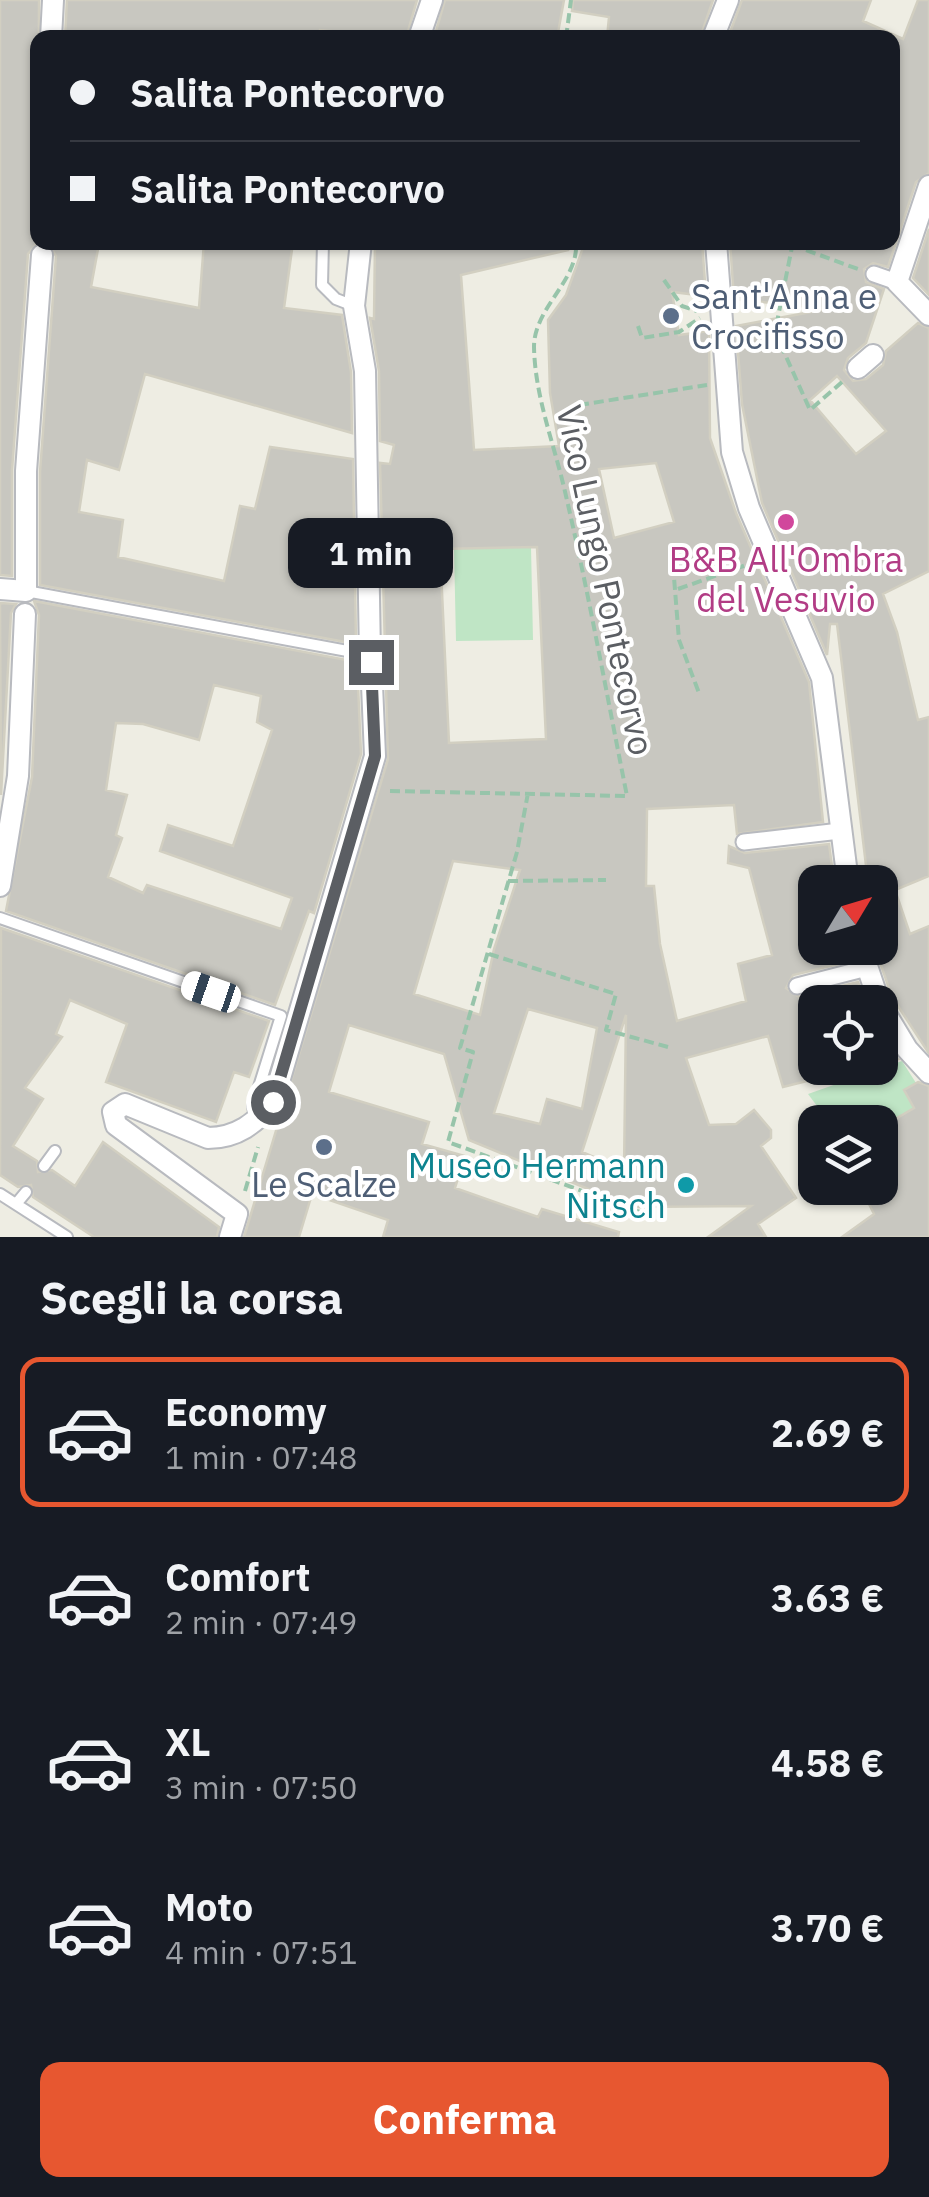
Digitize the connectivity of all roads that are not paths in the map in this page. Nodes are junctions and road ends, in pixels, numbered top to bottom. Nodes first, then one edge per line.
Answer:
1 (54, 0) edge
2 (432, 0) edge
3 (728, 0) edge
4 (52, 30) edge
5 (422, 30) edge
6 (716, 30) edge
7 (929, 186) edge
8 (323, 250) edge
9 (361, 250) edge
10 (716, 250) edge
11 (42, 255) dead end
12 (874, 274) road end
13 (897, 282) junction
14 (354, 306) junction
15 (929, 315) edge
16 (0, 589) edge
17 (26, 590) junction
18 (25, 614) dead end
19 (371, 658) junction
20 (9, 789) edge
21 (840, 831) junction
22 (744, 842) dead end
23 (845, 865) edge
24 (1, 881) edge
25 (0, 918) edge
26 (847, 965) edge
27 (797, 986) dead end
28 (898, 1034) edge
29 (929, 1073) edge
30 (256, 1124) junction
31 (55, 1151) dead end
32 (44, 1166) dead end
33 (26, 1192) dead end
34 (0, 1194) edge
35 (16, 1204) junction
36 (67, 1237) edge
37 (230, 1237) edge

1 - 4 street
2 - 5 street
3 - 6 street
7 - 13 street
8 - 14 lane
9 - 14 street
10 - 21 street
11 - 17 street
12 - 13 street
13 - 15 street
14 - 19 street
16 - 17 street
17 - 19 lane
18 - 20 street
19 - 30 street
20 - 24 street
21 - 22 street
21 - 23 street
25 - 30 lane
26 - 27 street
28 - 29 street
30 - 37 street
31 - 32 lane
33 - 35 lane
34 - 35 lane
35 - 36 lane

